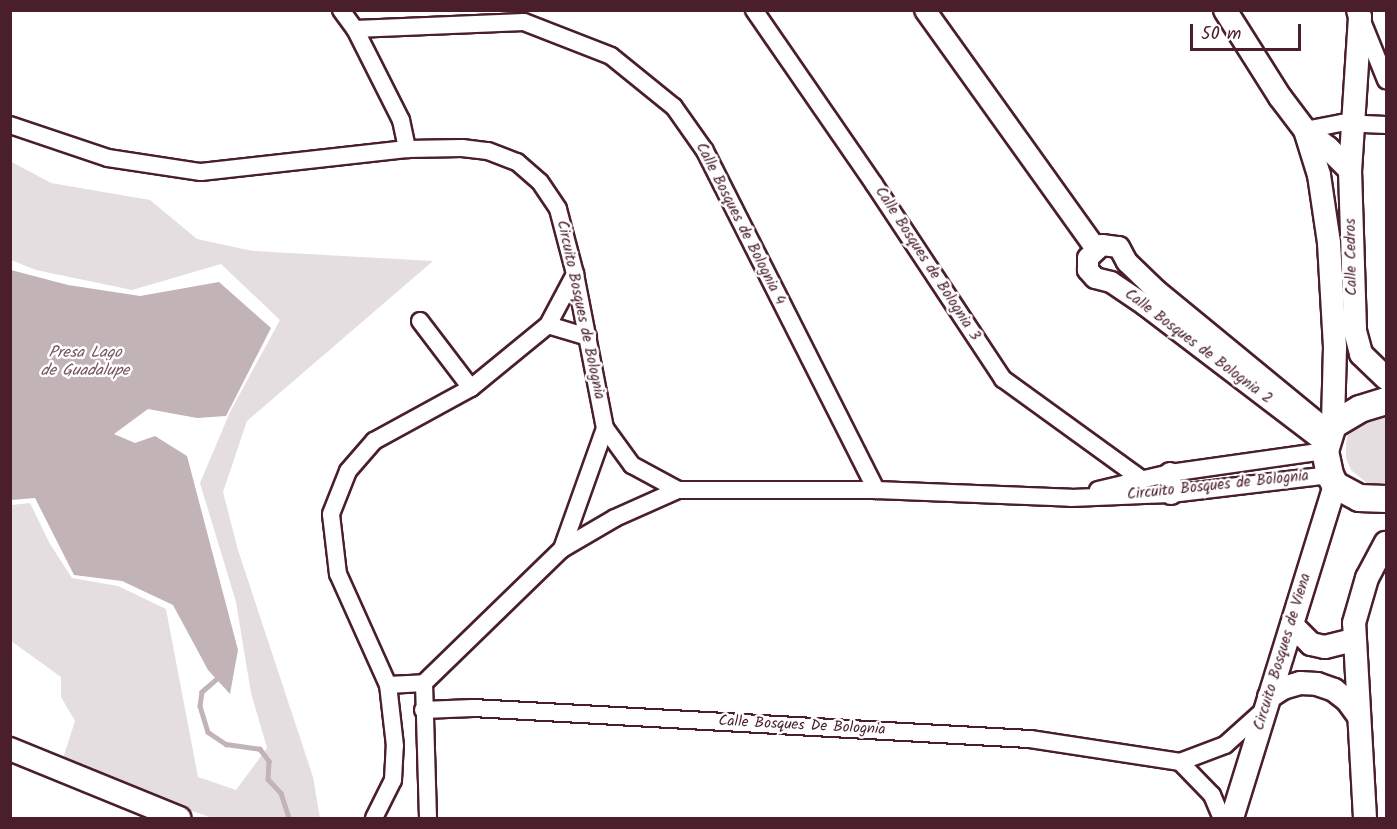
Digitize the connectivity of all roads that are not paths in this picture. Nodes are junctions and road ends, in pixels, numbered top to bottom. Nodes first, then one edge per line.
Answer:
1 (341, 10) edge
2 (754, 10) edge
3 (925, 10) edge
4 (1225, 10) edge
5 (1359, 14) edge
6 (355, 29) junction
7 (1386, 80) edge
8 (1355, 124) junction
9 (10, 125) edge
10 (1386, 125) edge
11 (1305, 130) junction
12 (406, 149) junction
13 (1350, 170) junction
14 (1319, 175) junction
15 (1096, 249) junction
16 (575, 274) junction
17 (1150, 298) junction
18 (420, 321) dead end
19 (548, 325) junction
20 (588, 337) junction
21 (1386, 378) edge
22 (471, 388) junction
23 (1386, 401) edge
24 (605, 428) junction
25 (1330, 452) junction
26 (1170, 473) junction
27 (1140, 478) junction
28 (678, 490) junction
29 (876, 490) junction
30 (1171, 494) junction
31 (1071, 498) junction
32 (1386, 499) edge
33 (1386, 543) edge
34 (562, 549) junction
35 (1292, 625) junction
36 (1353, 640) junction
37 (424, 683) junction
38 (388, 685) junction
39 (1267, 703) junction
40 (423, 710) junction
41 (1357, 714) junction
42 (15, 755) edge
43 (1180, 762) junction
44 (179, 819) edge
45 (374, 819) edge
46 (428, 819) edge
47 (1222, 819) edge
48 (1232, 819) edge
49 (1365, 819) edge

1 - 6 street
2 - 27 street, Calle Bosques de Bolognia 3
3 - 15 street
4 - 11 main road
5 - 7 street
5 - 8 main road, Calle Cedros
6 - 12 street
6 - 29 street, Calle Bosques de Bolognia 4
8 - 10 street
8 - 11 street
8 - 13 main road, Calle Cedros
9 - 12 street, Circuito Bosques de Bolognia
11 - 13 main road
11 - 14 main road
12 - 16 street, Circuito Bosques de Bolognia
13 - 14 main road
13 - 21 main road, Calle Cedros
14 - 25 main road
15 - 17 street, Calle Bosques de Bolognia 2
15 - 17 street, Calle Bosques de Bolognia 2
16 - 19 street, Circuito Bosques de Bolognia
16 - 20 street, Circuito Bosques de Bolognia
17 - 25 street, Calle Bosques de Bolognia 2
18 - 22 street
19 - 20 street
19 - 22 street, Circuito Bosques de Bolognia
20 - 24 street, Circuito Bosques de Bolognia
22 - 38 street, Circuito Bosques de Bolognia
23 - 25 main road
24 - 28 street, Circuito Bosques de Bolognia
24 - 34 street
25 - 26 street, Circuito Bosques de Bolognia
25 - 30 street, Circuito Bosques de Bolognia
25 - 32 main road
25 - 35 main road, Circuito Bosques de Viena
26 - 27 street, Circuito Bosques de Bolognia
26 - 30 street
27 - 31 street, Circuito Bosques de Bolognia
28 - 29 street, Circuito Bosques de Bolognia
28 - 34 street
29 - 31 street, Circuito Bosques de Bolognia
30 - 31 street, Circuito Bosques de Bolognia
33 - 36 main road
34 - 37 street
35 - 36 main road
35 - 39 main road, Circuito Bosques de Viena
36 - 41 main road
37 - 38 street
37 - 40 street
38 - 45 street, Circuito Bosques de Bolognia
39 - 41 main road
39 - 43 street, Calle Bosques De Bolognia
39 - 48 main road, Circuito Bosques de Viena
40 - 43 street, Calle Bosques De Bolognia
40 - 46 street
41 - 49 main road
42 - 44 main road
43 - 47 street

